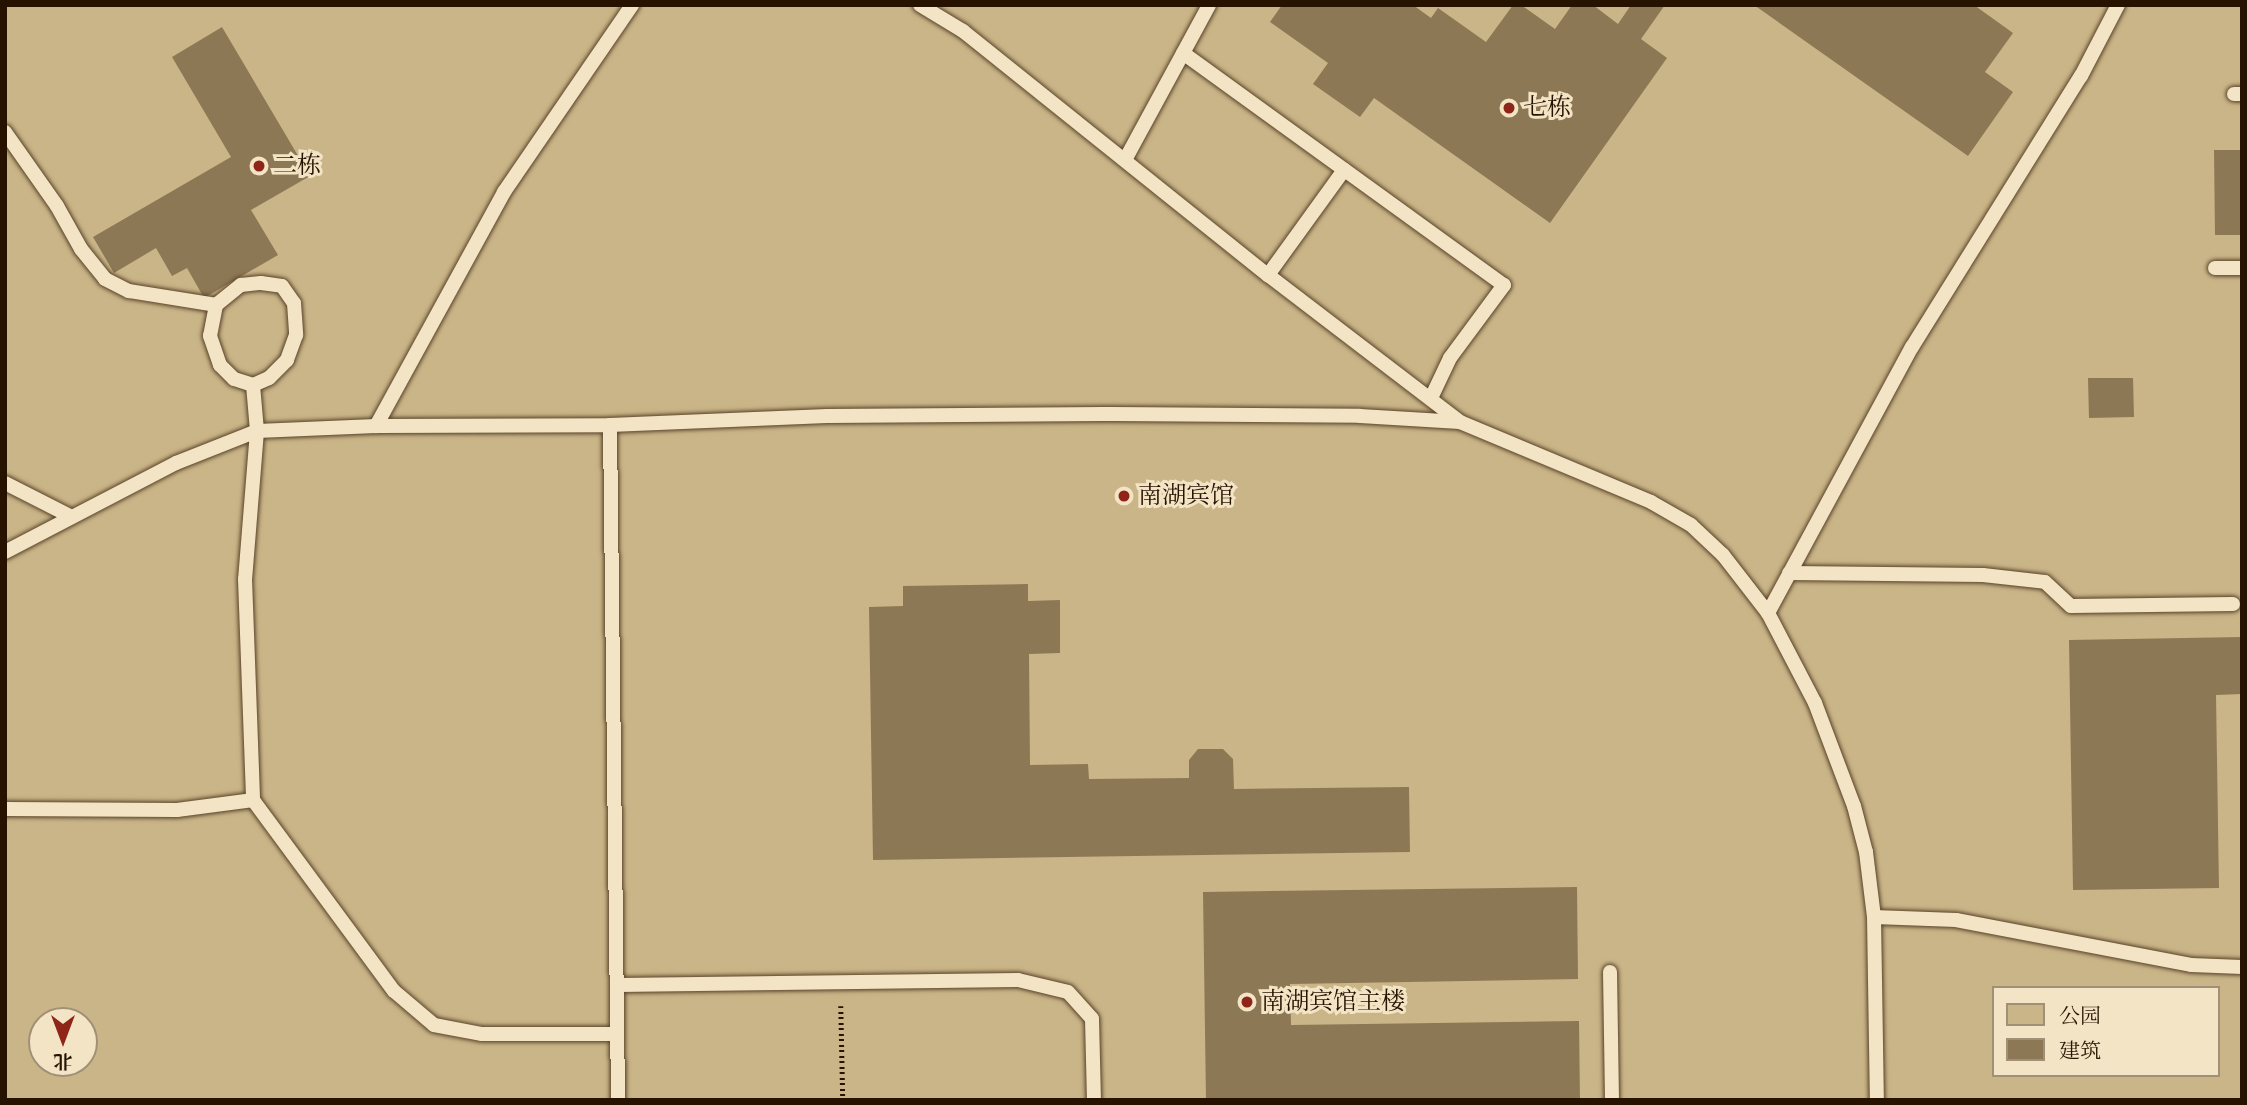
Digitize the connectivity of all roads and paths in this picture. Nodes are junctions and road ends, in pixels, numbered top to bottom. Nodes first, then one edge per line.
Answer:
1 (632, 5) edge
2 (920, 5) edge
3 (1209, 5) edge
4 (2118, 5) edge
5 (1183, 53) junction
6 (5, 132) edge
7 (1125, 160) junction
8 (1344, 170) junction
9 (2215, 268) dead end
10 (2242, 268) edge
11 (1268, 275) junction
12 (216, 304) junction
13 (253, 385) junction
14 (1431, 398) junction
15 (1460, 422) junction
16 (610, 425) junction
17 (376, 426) junction
18 (257, 431) junction
19 (5, 483) edge
20 (72, 517) junction
21 (5, 552) edge
22 (1789, 573) junction
23 (2233, 604) dead end
24 (1768, 613) junction
25 (253, 800) junction
26 (5, 809) edge
27 (1874, 917) junction
28 (2242, 967) edge
29 (1610, 972) dead end
30 (841, 982) junction
31 (618, 985) junction
32 (617, 1034) junction
33 (618, 1100) edge
34 (843, 1100) edge
35 (1094, 1100) edge
36 (1612, 1100) edge
37 (1877, 1100) edge

1 - 17 lane
2 - 7 lane
3 - 5 lane
4 - 22 lane
5 - 7 lane
5 - 8 lane
6 - 12 lane
7 - 11 lane
8 - 11 lane
8 - 14 lane
9 - 10 lane
11 - 14 lane
12 - 13 lane
12 - 13 lane
13 - 18 lane
14 - 15 lane
15 - 16 lane
15 - 24 lane
16 - 17 lane
16 - 31 lane
17 - 18 lane
18 - 20 lane
18 - 25 lane
19 - 20 lane
20 - 21 lane
22 - 23 lane
22 - 24 lane
24 - 27 lane
25 - 26 lane
25 - 32 lane
27 - 28 lane
27 - 37 lane
29 - 36 lane
30 - 31 lane
30 - 34 path
30 - 35 lane
31 - 32 lane
32 - 33 lane

